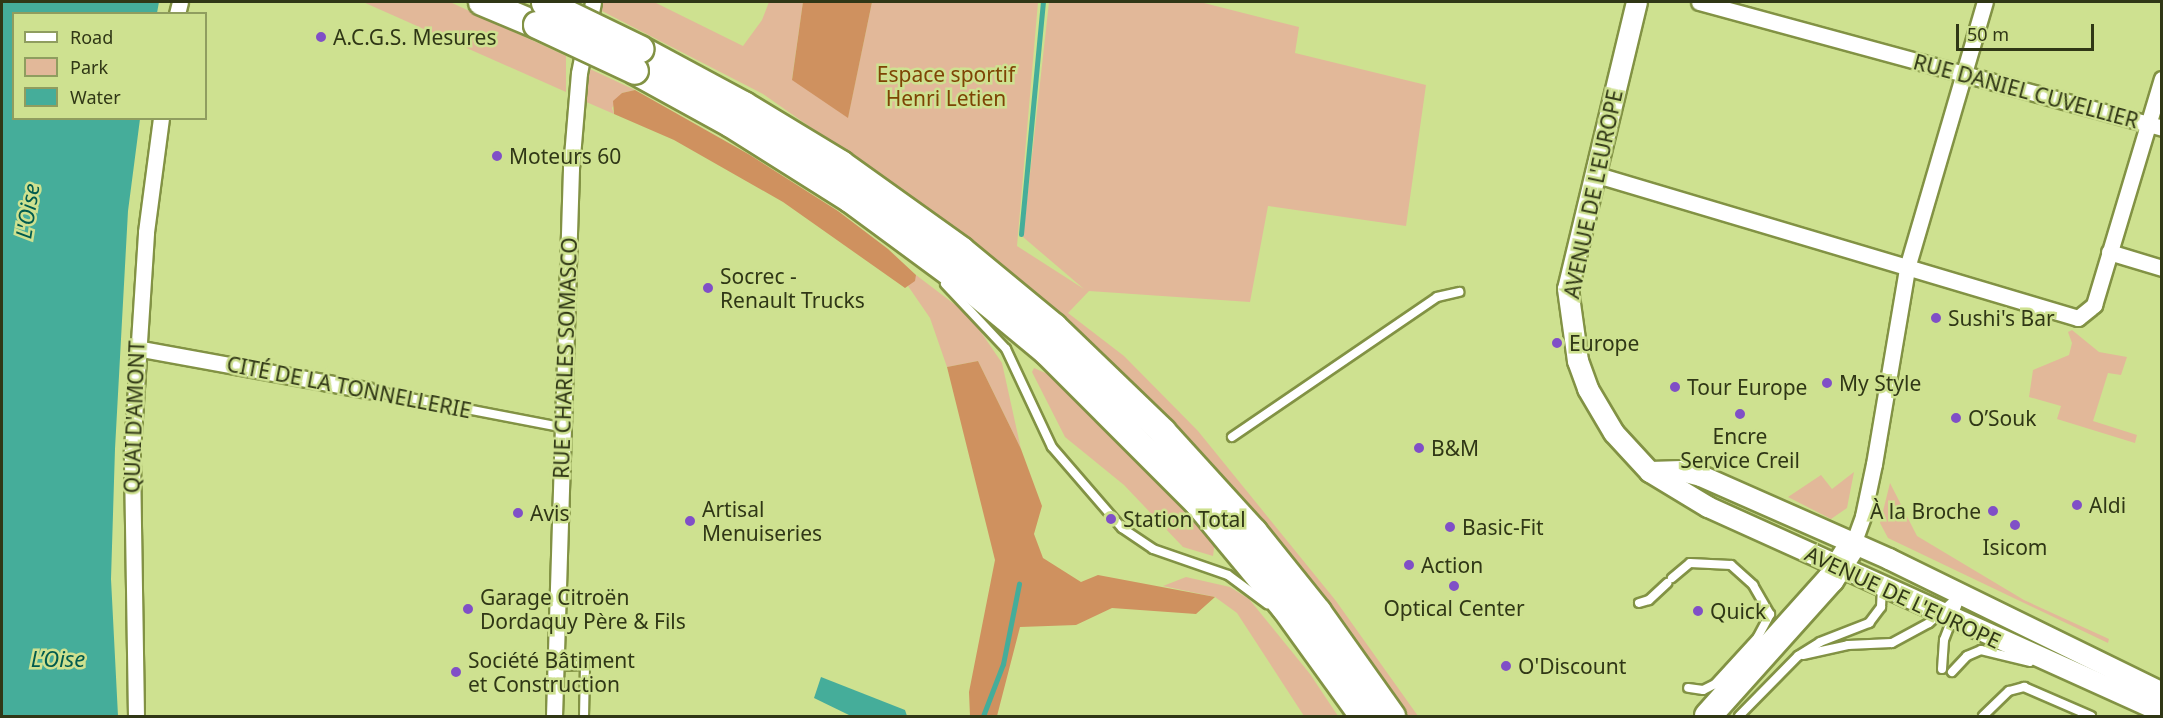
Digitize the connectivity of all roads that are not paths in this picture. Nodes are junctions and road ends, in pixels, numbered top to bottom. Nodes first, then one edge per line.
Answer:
1 (482, 2) edge
2 (593, 2) edge
3 (1637, 2) edge
4 (1699, 2) edge
5 (1984, 2) edge
6 (541, 10) edge
7 (637, 60) junction
8 (1963, 74) junction
9 (2162, 79) edge
10 (161, 120) edge
11 (2155, 126) edge
12 (1594, 174) junction
13 (875, 216) junction
14 (2109, 252) junction
15 (1907, 268) junction
16 (2162, 268) edge
17 (1459, 292) dead end
18 (136, 348) junction
19 (368, 390) joint
20 (561, 427) junction
21 (1232, 437) dead end
22 (1650, 472) junction
23 (1853, 544) junction
24 (1839, 567) junction
25 (1882, 587) junction
26 (1961, 594) junction
27 (1639, 603) dead end
28 (1945, 617) junction
29 (1798, 656) junction
30 (556, 666) junction
31 (1329, 666) junction
32 (1942, 669) dead end
33 (1952, 672) dead end
34 (2071, 672) junction
35 (1688, 688) dead end
36 (2162, 693) edge
37 (2162, 712) edge
38 (136, 717) edge
39 (555, 717) edge
40 (584, 717) edge
41 (1364, 717) edge
42 (1392, 717) edge
43 (1708, 717) edge
44 (1739, 717) edge
45 (1983, 717) edge
46 (2091, 717) edge

1 - 6 highway
2 - 20 street, RUE CHARLES SOMASCO
3 - 12 street, AVENUE DE L'EUROPE
4 - 8 street, RUE DANIEL CUVELLIER
5 - 8 street
6 - 7 highway, bridge
7 - 13 highway
7 - 42 highway
8 - 11 street, RUE DANIEL CUVELLIER
8 - 15 street
9 - 11 street
10 - 18 street, QUAI D'AMONT
11 - 14 street
12 - 15 street
12 - 22 street, AVENUE DE L'EUROPE
13 - 31 highway
13 - 31 lane
14 - 15 street
14 - 16 street
15 - 23 street
17 - 21 lane
18 - 19 street, CITÉ DE LA TONNELLERIE
18 - 38 street, QUAI D'AMONT
19 - 20 lane, CITÉ DE LA TONNELLERIE
20 - 30 street, RUE CHARLES SOMASCO
22 - 23 street, AVENUE DE L'EUROPE
22 - 24 street, AVENUE DE L'EUROPE
23 - 24 highway
23 - 26 street, AVENUE DE L'EUROPE
24 - 25 street, AVENUE DE L'EUROPE
24 - 43 highway
25 - 28 street, AVENUE DE L'EUROPE
25 - 29 lane
26 - 28 lane
26 - 36 street, AVENUE DE L'EUROPE
27 - 35 lane
28 - 29 lane
28 - 32 lane
28 - 34 street, AVENUE DE L'EUROPE
29 - 44 lane
30 - 39 street, RUE CHARLES SOMASCO
30 - 40 lane
31 - 41 highway
33 - 34 lane
34 - 37 street, AVENUE DE L'EUROPE
45 - 46 lane

